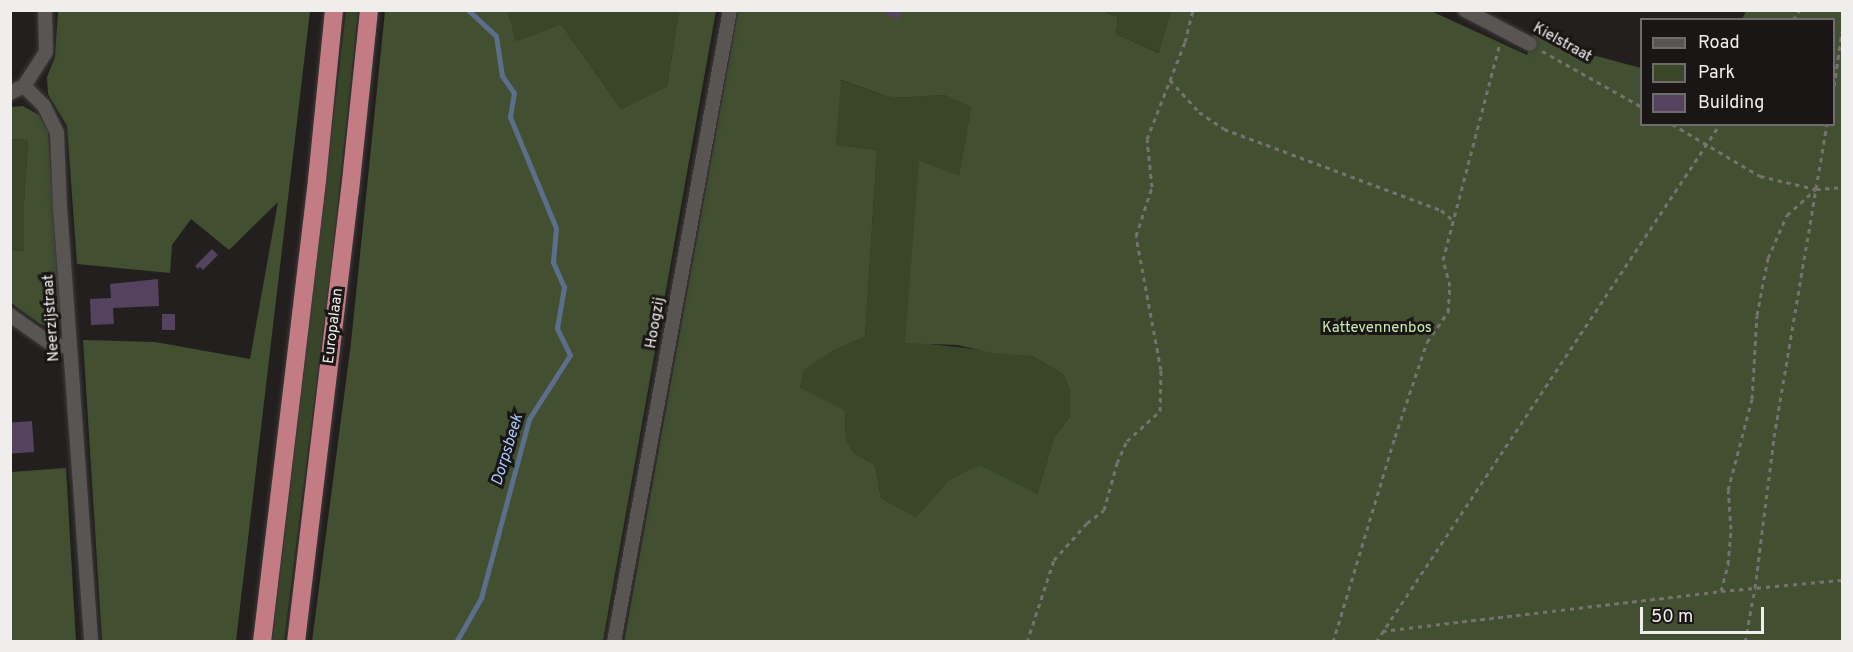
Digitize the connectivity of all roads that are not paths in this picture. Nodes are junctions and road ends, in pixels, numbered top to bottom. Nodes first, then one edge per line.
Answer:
1 (45, 10) edge
2 (334, 10) edge
3 (369, 10) edge
4 (730, 10) edge
5 (1465, 10) edge
6 (1530, 44) road end
7 (24, 86) junction
8 (10, 93) edge
9 (10, 315) edge
10 (70, 347) junction
11 (91, 642) edge
12 (262, 642) edge
13 (296, 642) edge
14 (614, 642) edge

1 - 7 street
2 - 12 highway
3 - 13 highway, Europalaan
4 - 14 street, Hoogzij
5 - 6 street, Kielstraat
7 - 8 street
7 - 10 street, Neerzijstraat
9 - 10 street
10 - 11 street, Neerzijstraat

